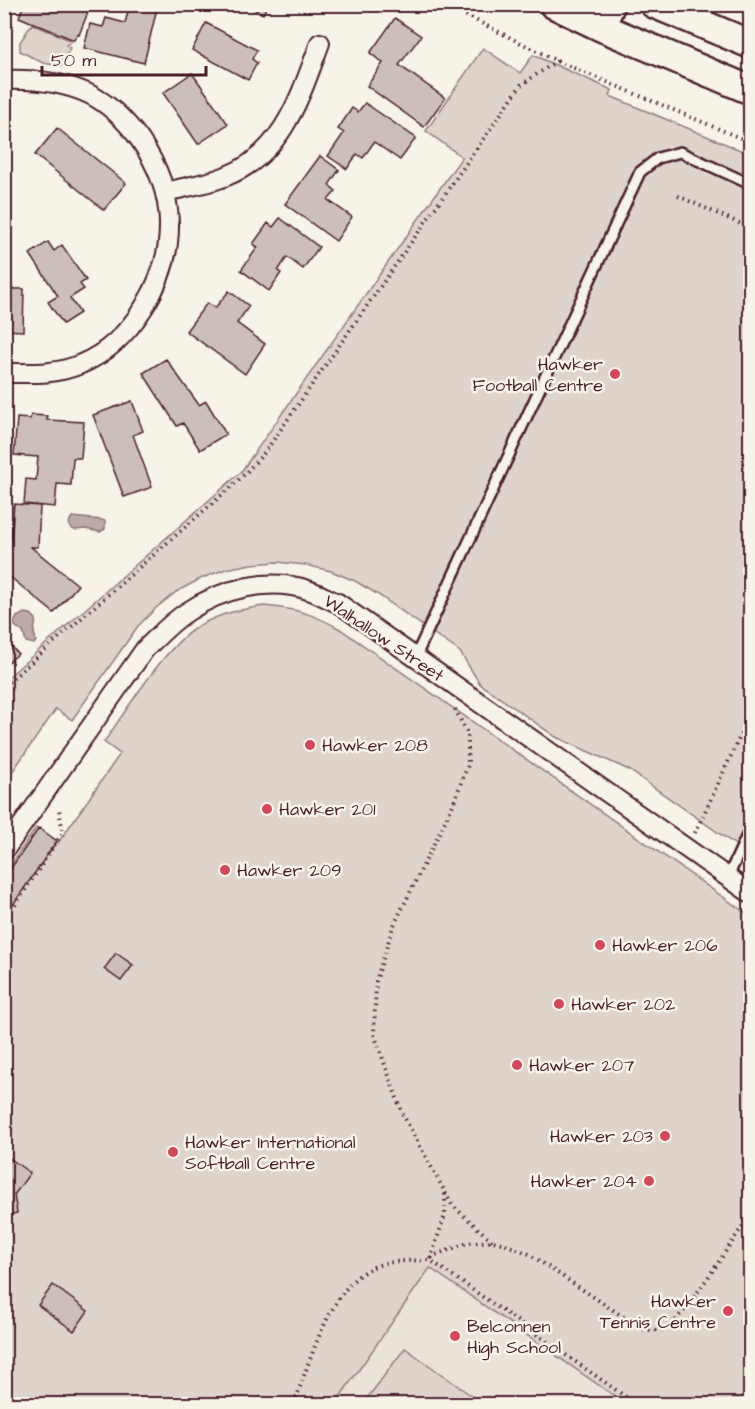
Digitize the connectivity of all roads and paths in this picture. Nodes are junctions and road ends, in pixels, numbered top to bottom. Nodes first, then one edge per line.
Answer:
1 (442, 4) edge
2 (553, 4) edge
3 (654, 4) edge
4 (606, 16) edge
5 (320, 43) dead end
6 (750, 44) edge
7 (557, 61) junction
8 (4, 80) edge
9 (750, 90) edge
10 (750, 142) edge
11 (750, 184) edge
12 (166, 192) junction
13 (678, 196) dead end
14 (750, 228) edge
15 (4, 373) edge
16 (415, 658) junction
17 (4, 686) edge
18 (464, 692) junction
19 (750, 715) edge
20 (65, 800) dead end
21 (750, 829) edge
22 (688, 848) junction
23 (4, 851) edge
24 (728, 877) junction
25 (750, 893) edge
26 (4, 909) edge
27 (445, 1192) junction
28 (750, 1215) edge
29 (493, 1241) junction
30 (430, 1260) junction
31 (294, 1404) edge
32 (636, 1404) edge

1 - 7 path
2 - 4 main road
3 - 6 main road
4 - 9 main road
5 - 12 street
7 - 10 path
7 - 17 path
8 - 12 street
11 - 16 lane
12 - 15 street
13 - 14 path
16 - 18 street, Walhallow Street
16 - 23 street, Walhallow Street
18 - 22 street, Walhallow Street
18 - 27 path
19 - 22 path
20 - 26 path
21 - 24 lane
22 - 24 street, Walhallow Street
24 - 25 street, Walhallow Street
27 - 29 path
27 - 30 path
28 - 29 path
29 - 30 path
30 - 31 path
30 - 32 path

